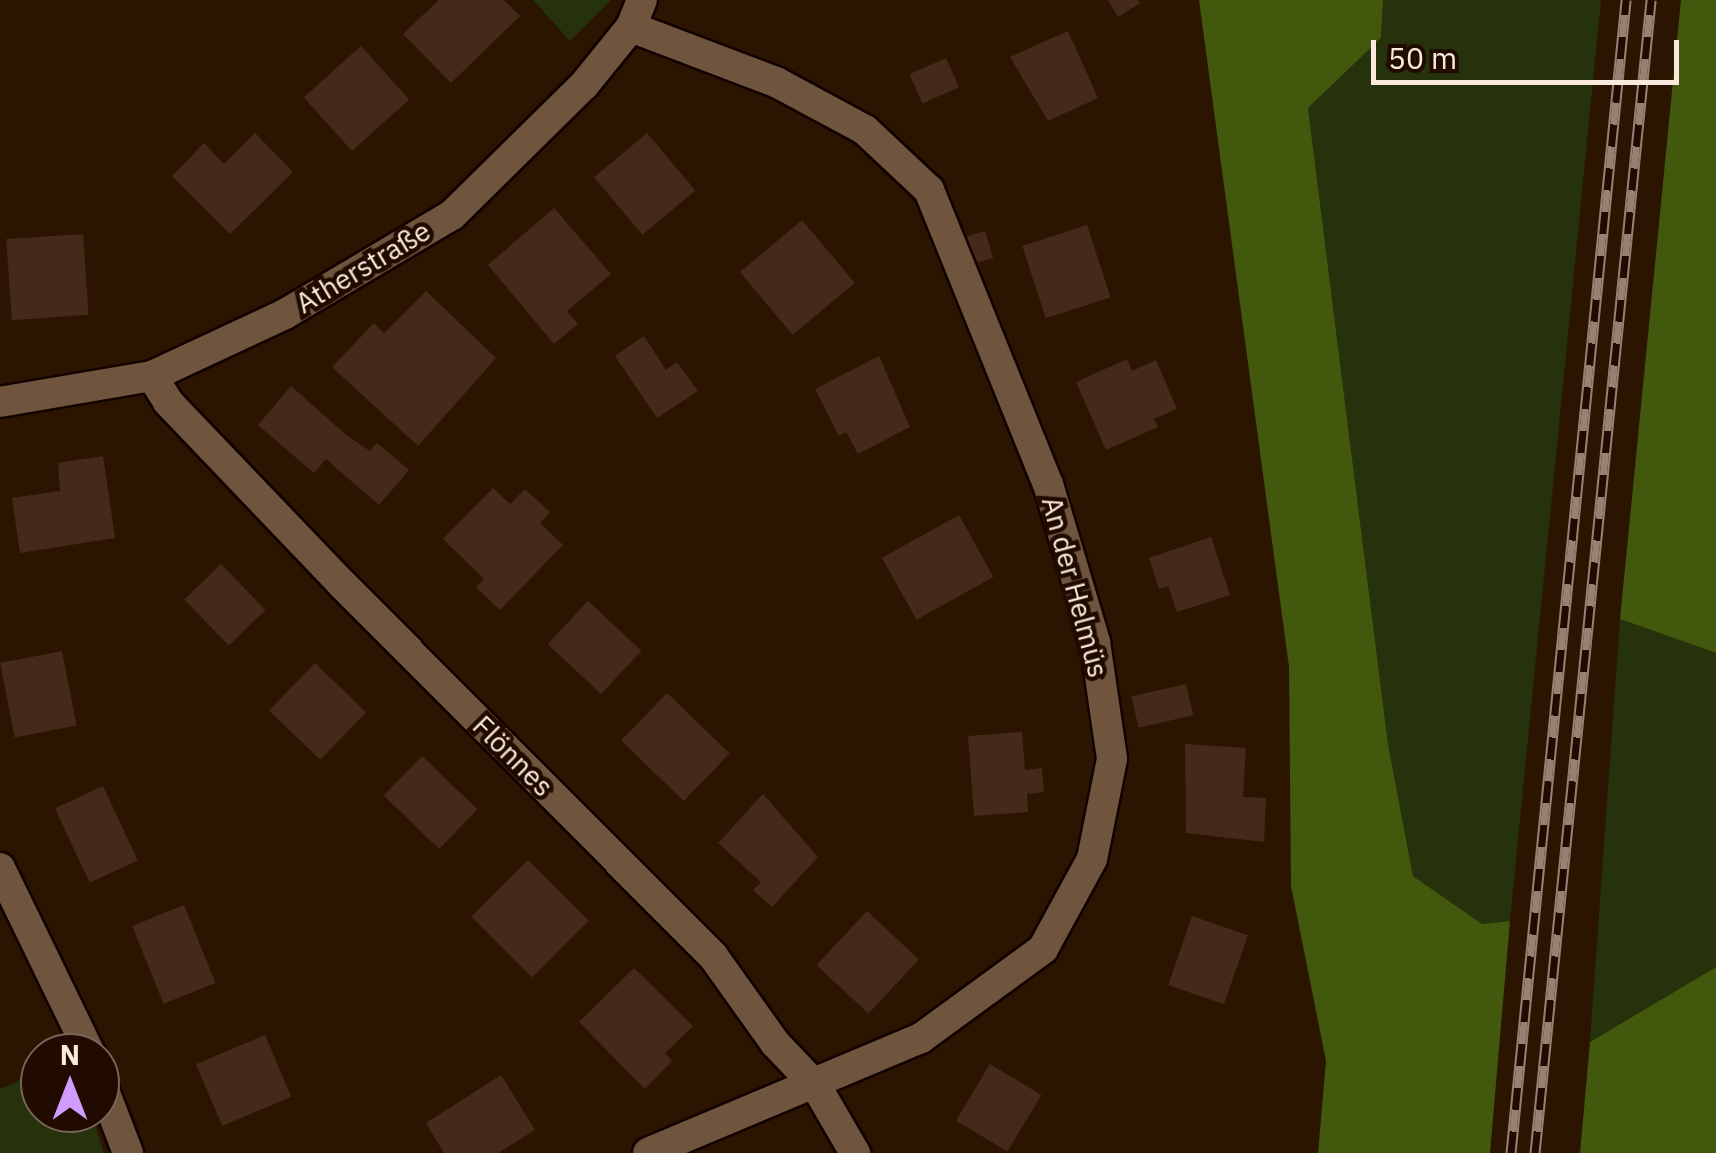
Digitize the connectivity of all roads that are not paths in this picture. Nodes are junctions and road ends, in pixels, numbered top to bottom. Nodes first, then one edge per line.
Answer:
1 (637, 14) edge
2 (152, 376) junction
3 (0, 402) edge
4 (0, 868) edge
5 (80, 1033) edge
6 (816, 1086) junction
7 (648, 1153) edge
8 (855, 1153) edge

1 - 2 street, Atherstraße
1 - 6 street, An der Helmüs
2 - 3 street, Atherstraße
2 - 6 street, Flönnes
4 - 5 street
6 - 7 street, An der Helmüs
6 - 8 street, Flönnes

